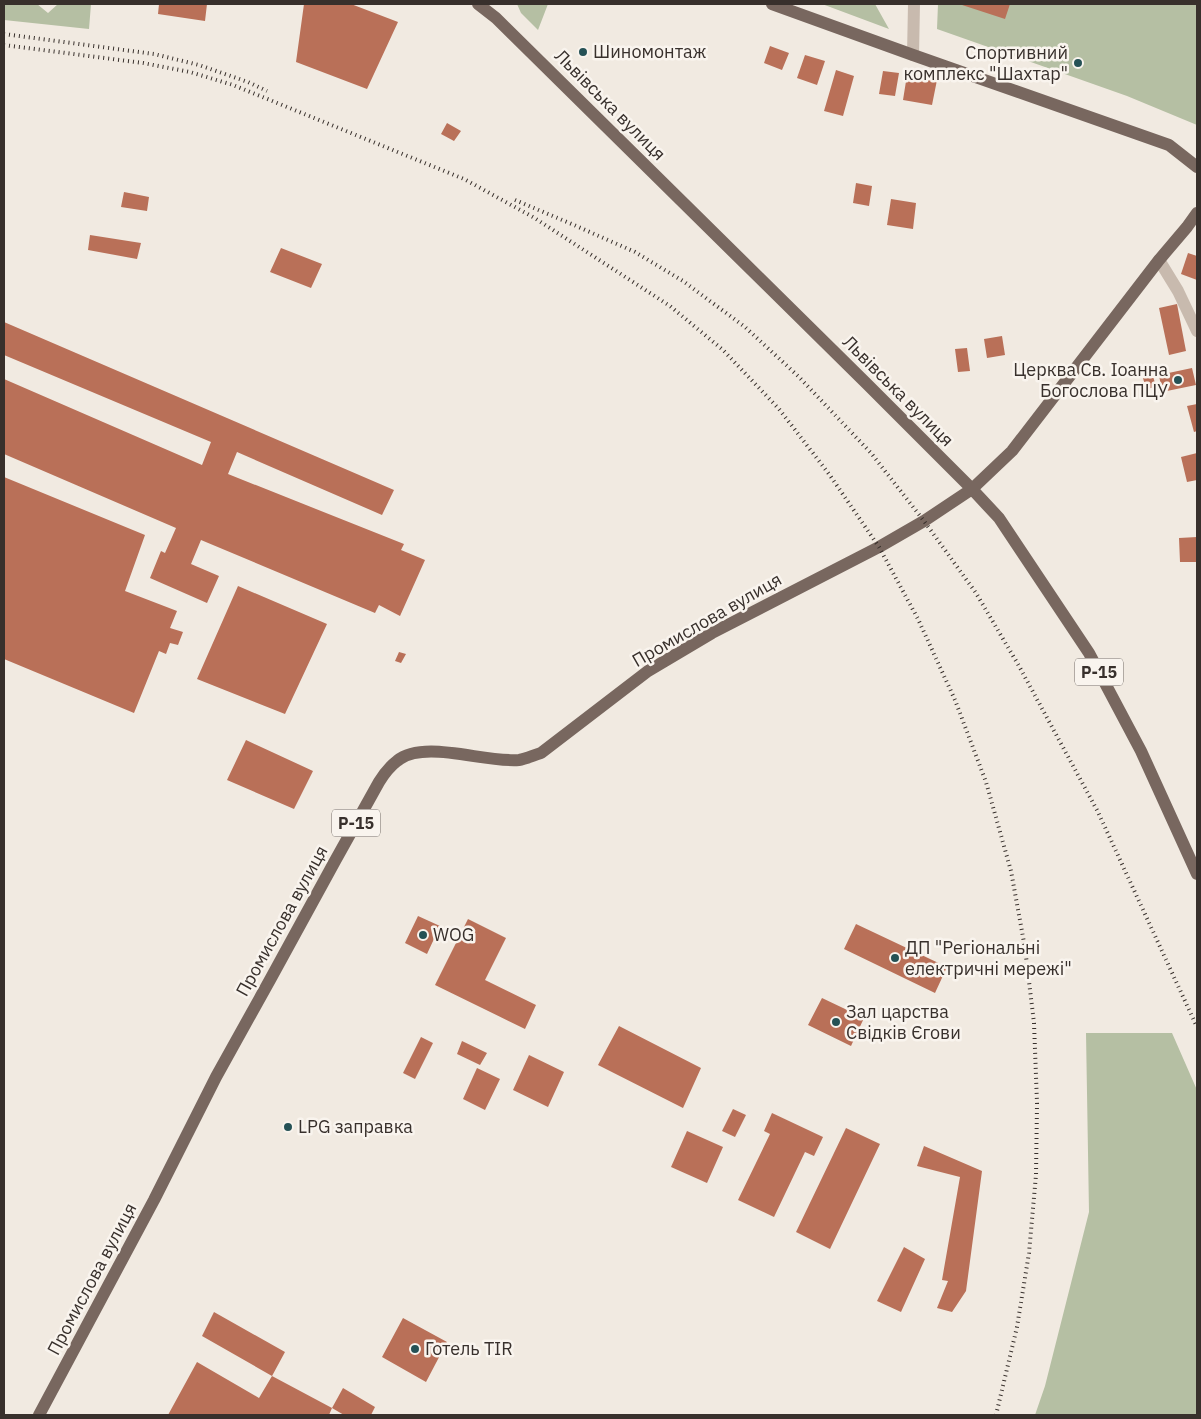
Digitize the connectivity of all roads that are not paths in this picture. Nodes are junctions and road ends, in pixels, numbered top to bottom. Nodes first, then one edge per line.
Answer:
1 (478, 4) edge
2 (494, 4) edge
3 (772, 4) edge
4 (914, 4) edge
5 (496, 18) junction
6 (913, 55) junction
7 (1197, 167) edge
8 (1197, 213) edge
9 (1158, 260) junction
10 (1197, 331) edge
11 (972, 489) junction
12 (1197, 874) edge
13 (39, 1415) edge

1 - 5 main road, Львівська вулиця
2 - 5 main road
3 - 6 main road
4 - 6 street
5 - 11 main road, Львівська вулиця
6 - 7 main road
8 - 9 main road, Промислова вулиця
9 - 10 street
9 - 11 main road, Промислова вулиця
11 - 12 main road, Львівська вулиця / Р-15
11 - 13 main road, Промислова вулиця / Р-15

